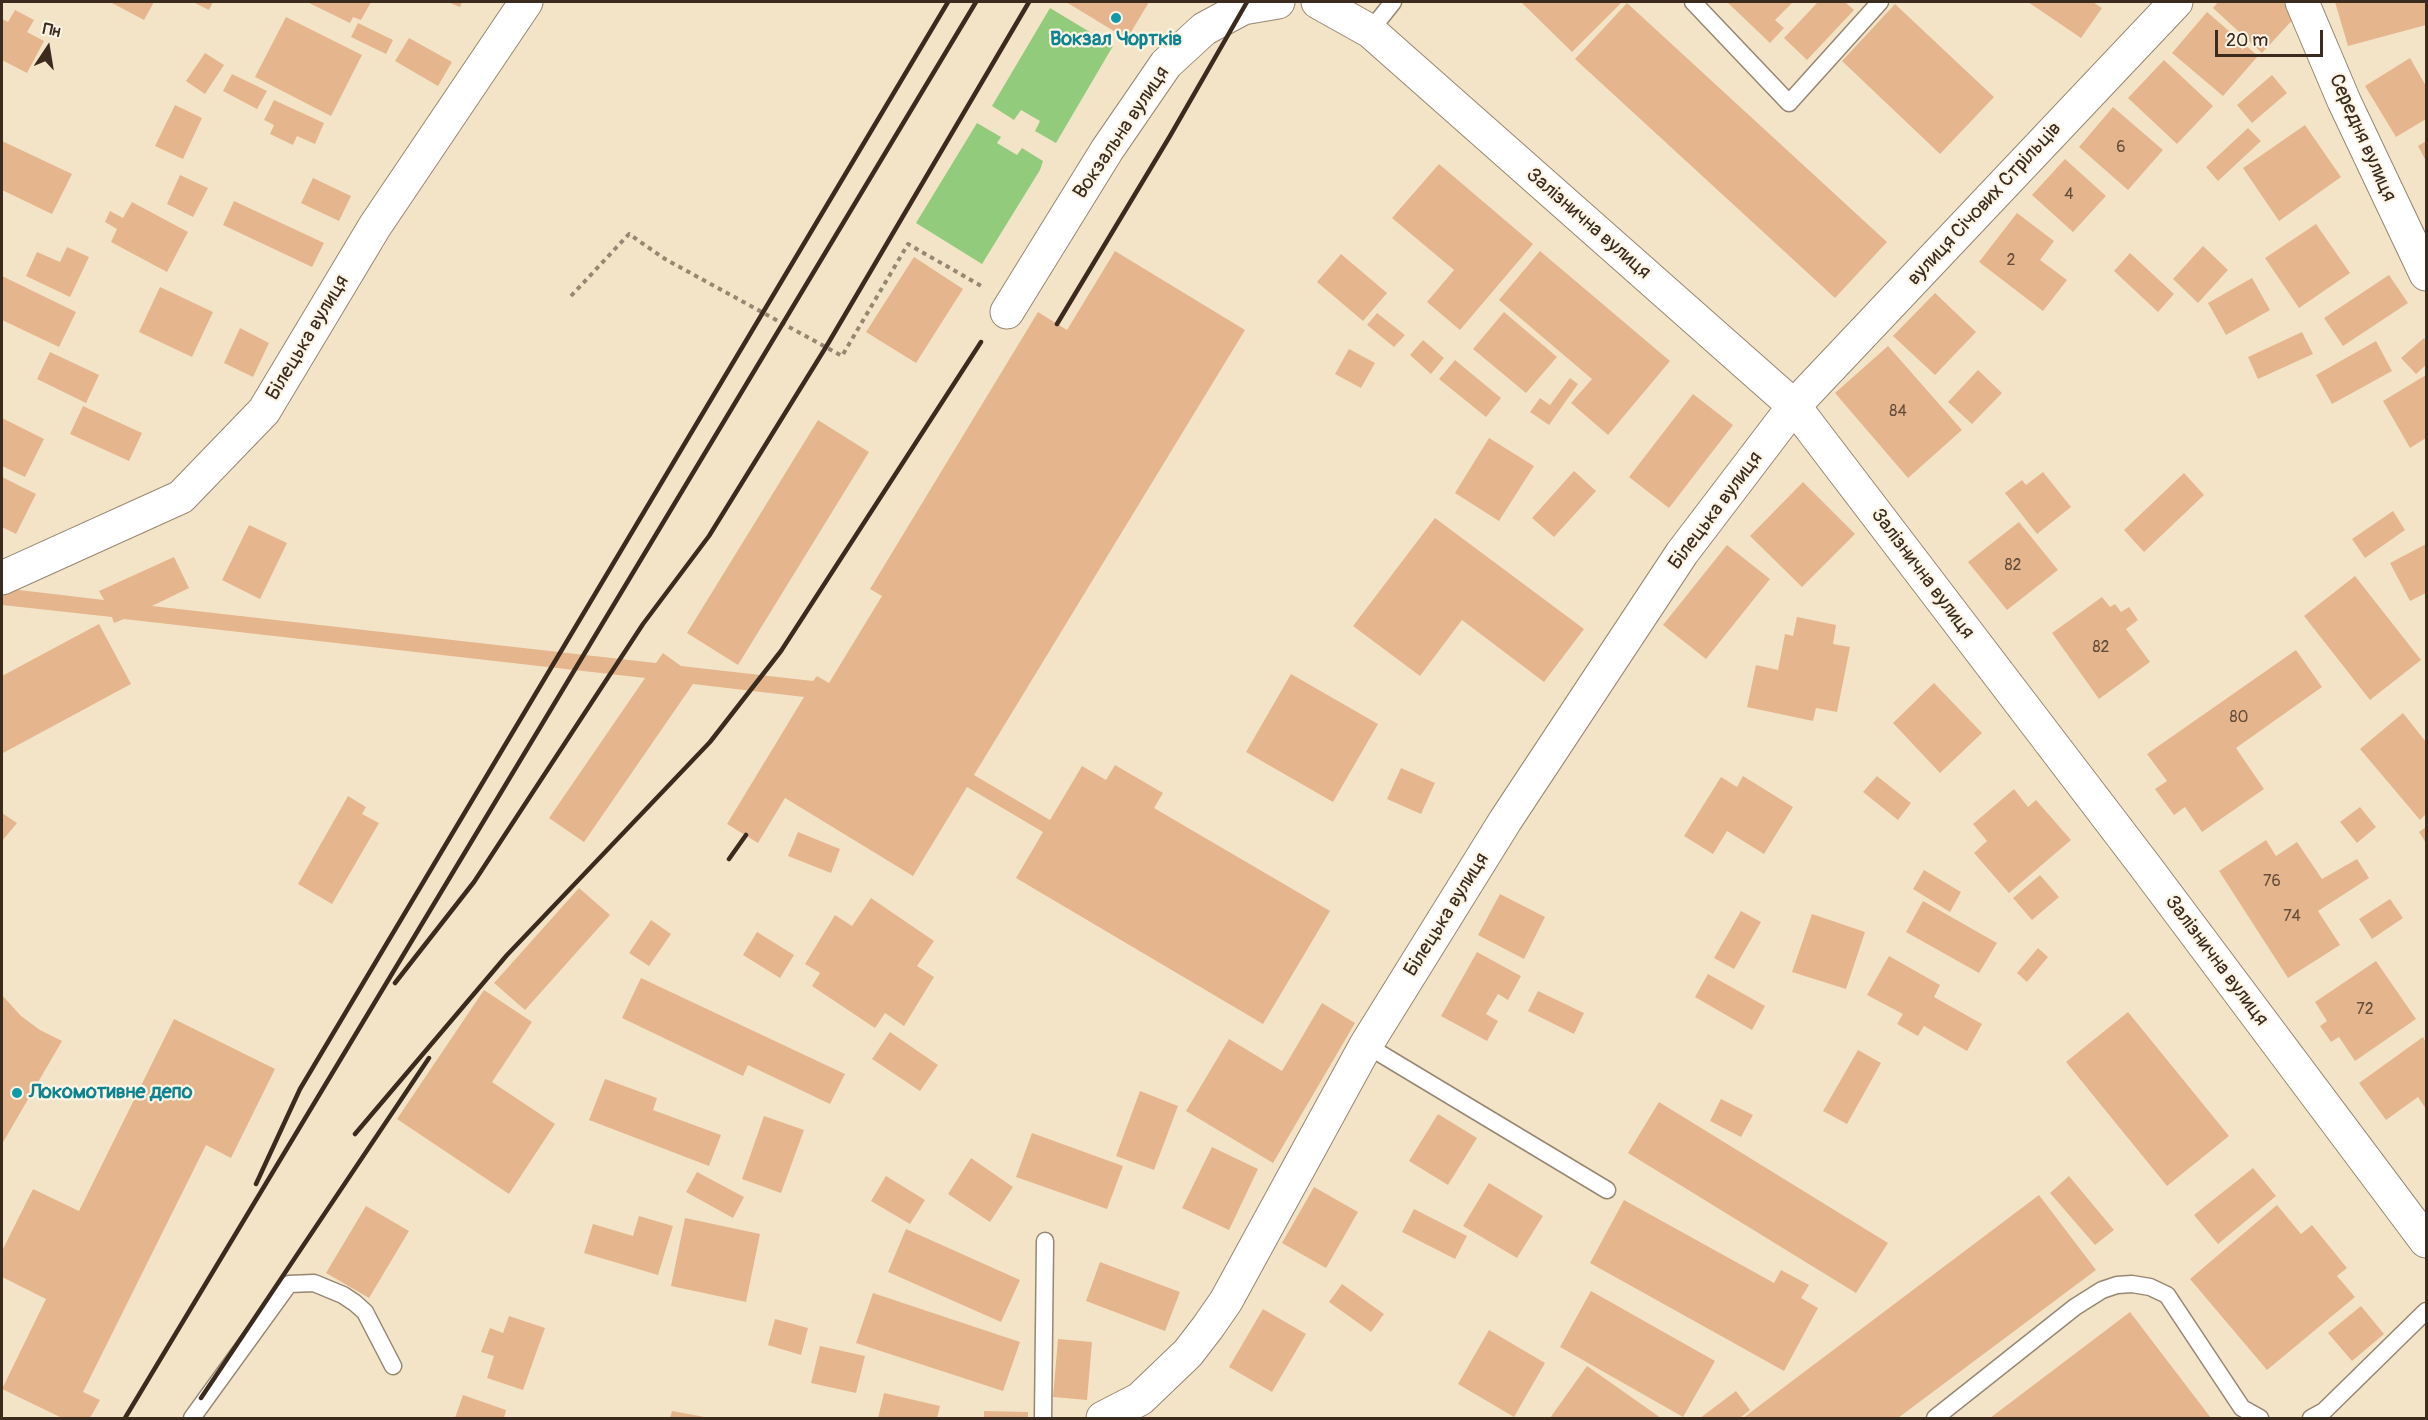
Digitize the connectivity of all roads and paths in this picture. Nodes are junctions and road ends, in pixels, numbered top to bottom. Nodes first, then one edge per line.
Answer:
1 (526, 2) edge
2 (1278, 2) edge
3 (1318, 2) edge
4 (1392, 2) edge
5 (1692, 2) edge
6 (1880, 2) edge
7 (2176, 2) edge
8 (2301, 2) edge
9 (1370, 31) junction
10 (2427, 273) edge
11 (572, 296) dead end
12 (1010, 308) joint
13 (1794, 406) junction
14 (2, 578) edge
15 (1366, 1045) junction
16 (1607, 1190) dead end
17 (1045, 1241) dead end
18 (2427, 1241) edge
19 (2427, 1311) edge
20 (393, 1366) dead end
21 (192, 1419) edge
22 (1043, 1419) edge
23 (1103, 1419) edge
24 (1935, 1419) edge
25 (2260, 1419) edge
26 (2310, 1419) edge

1 - 14 street, Білецька вулиця
2 - 12 street, Вокзальна вулиця
3 - 9 street, Залізнична вулиця
4 - 9 lane
5 - 6 lane
7 - 13 street, вулиця Січових Стрільців
8 - 10 street, Середня вулиця
9 - 13 street, Залізнична вулиця
11 - 12 path
13 - 15 street, Білецька вулиця
13 - 18 street, Залізнична вулиця
15 - 16 lane
15 - 23 street, Білецька вулиця
17 - 22 lane
19 - 26 lane
20 - 21 lane
24 - 25 lane

